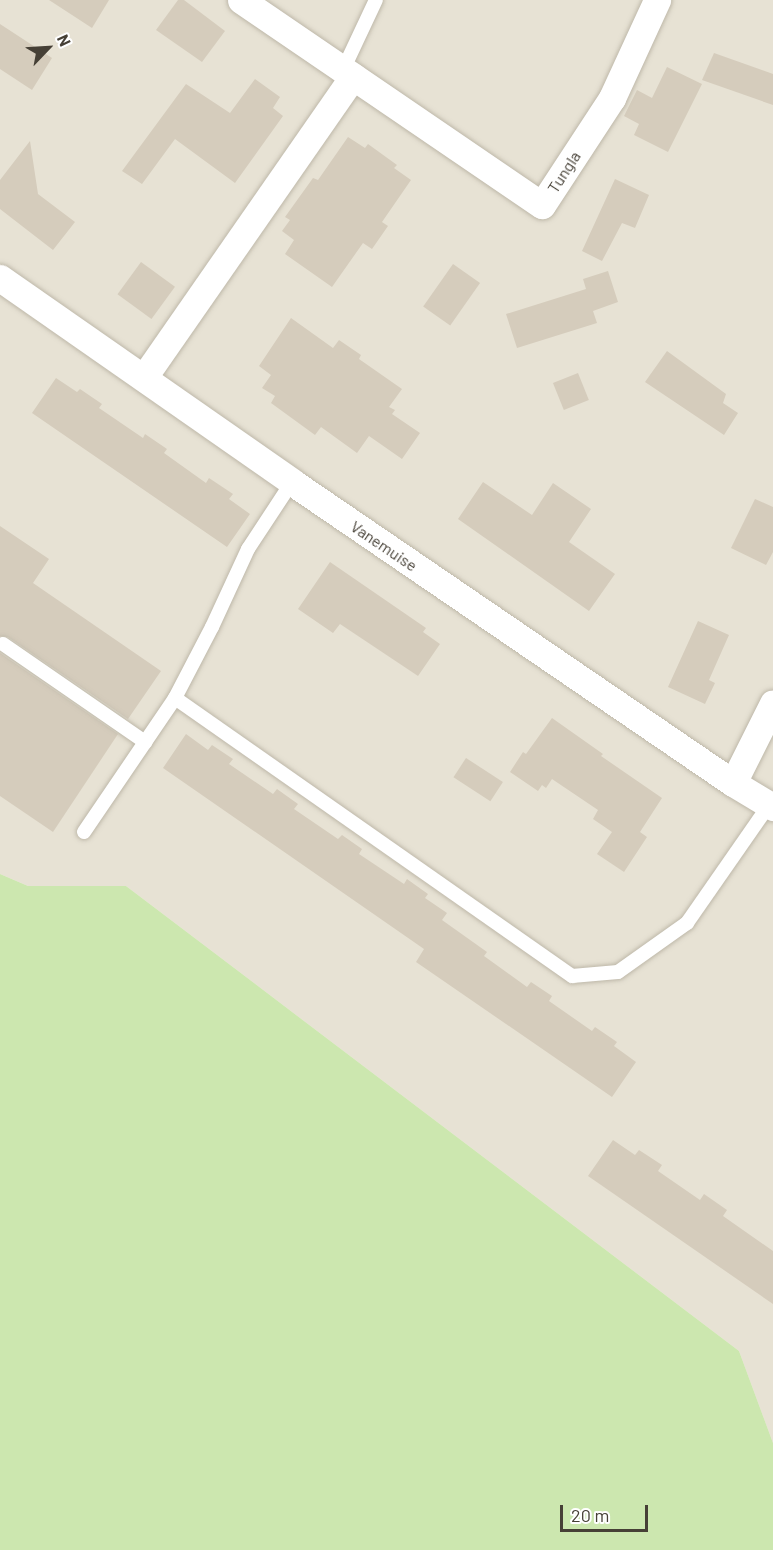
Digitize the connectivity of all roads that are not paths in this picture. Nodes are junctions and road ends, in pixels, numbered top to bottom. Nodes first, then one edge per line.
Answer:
1 (241, 0) edge
2 (376, 0) edge
3 (657, 0) edge
4 (348, 73) junction
5 (0, 278) edge
6 (144, 377) junction
7 (292, 482) junction
8 (3, 645) dead end
9 (175, 698) junction
10 (773, 703) edge
11 (145, 742) junction
12 (733, 783) junction
13 (771, 806) edge
14 (84, 832) dead end

1 - 4 street, Tungla
2 - 4 lane
3 - 4 street, Tungla
4 - 6 street
5 - 6 street, Vanemuise
6 - 7 street, Vanemuise
7 - 9 lane
7 - 12 street, Vanemuise
8 - 11 lane
9 - 11 lane
9 - 13 lane
10 - 12 street
11 - 14 lane
12 - 13 street, Vanemuise

